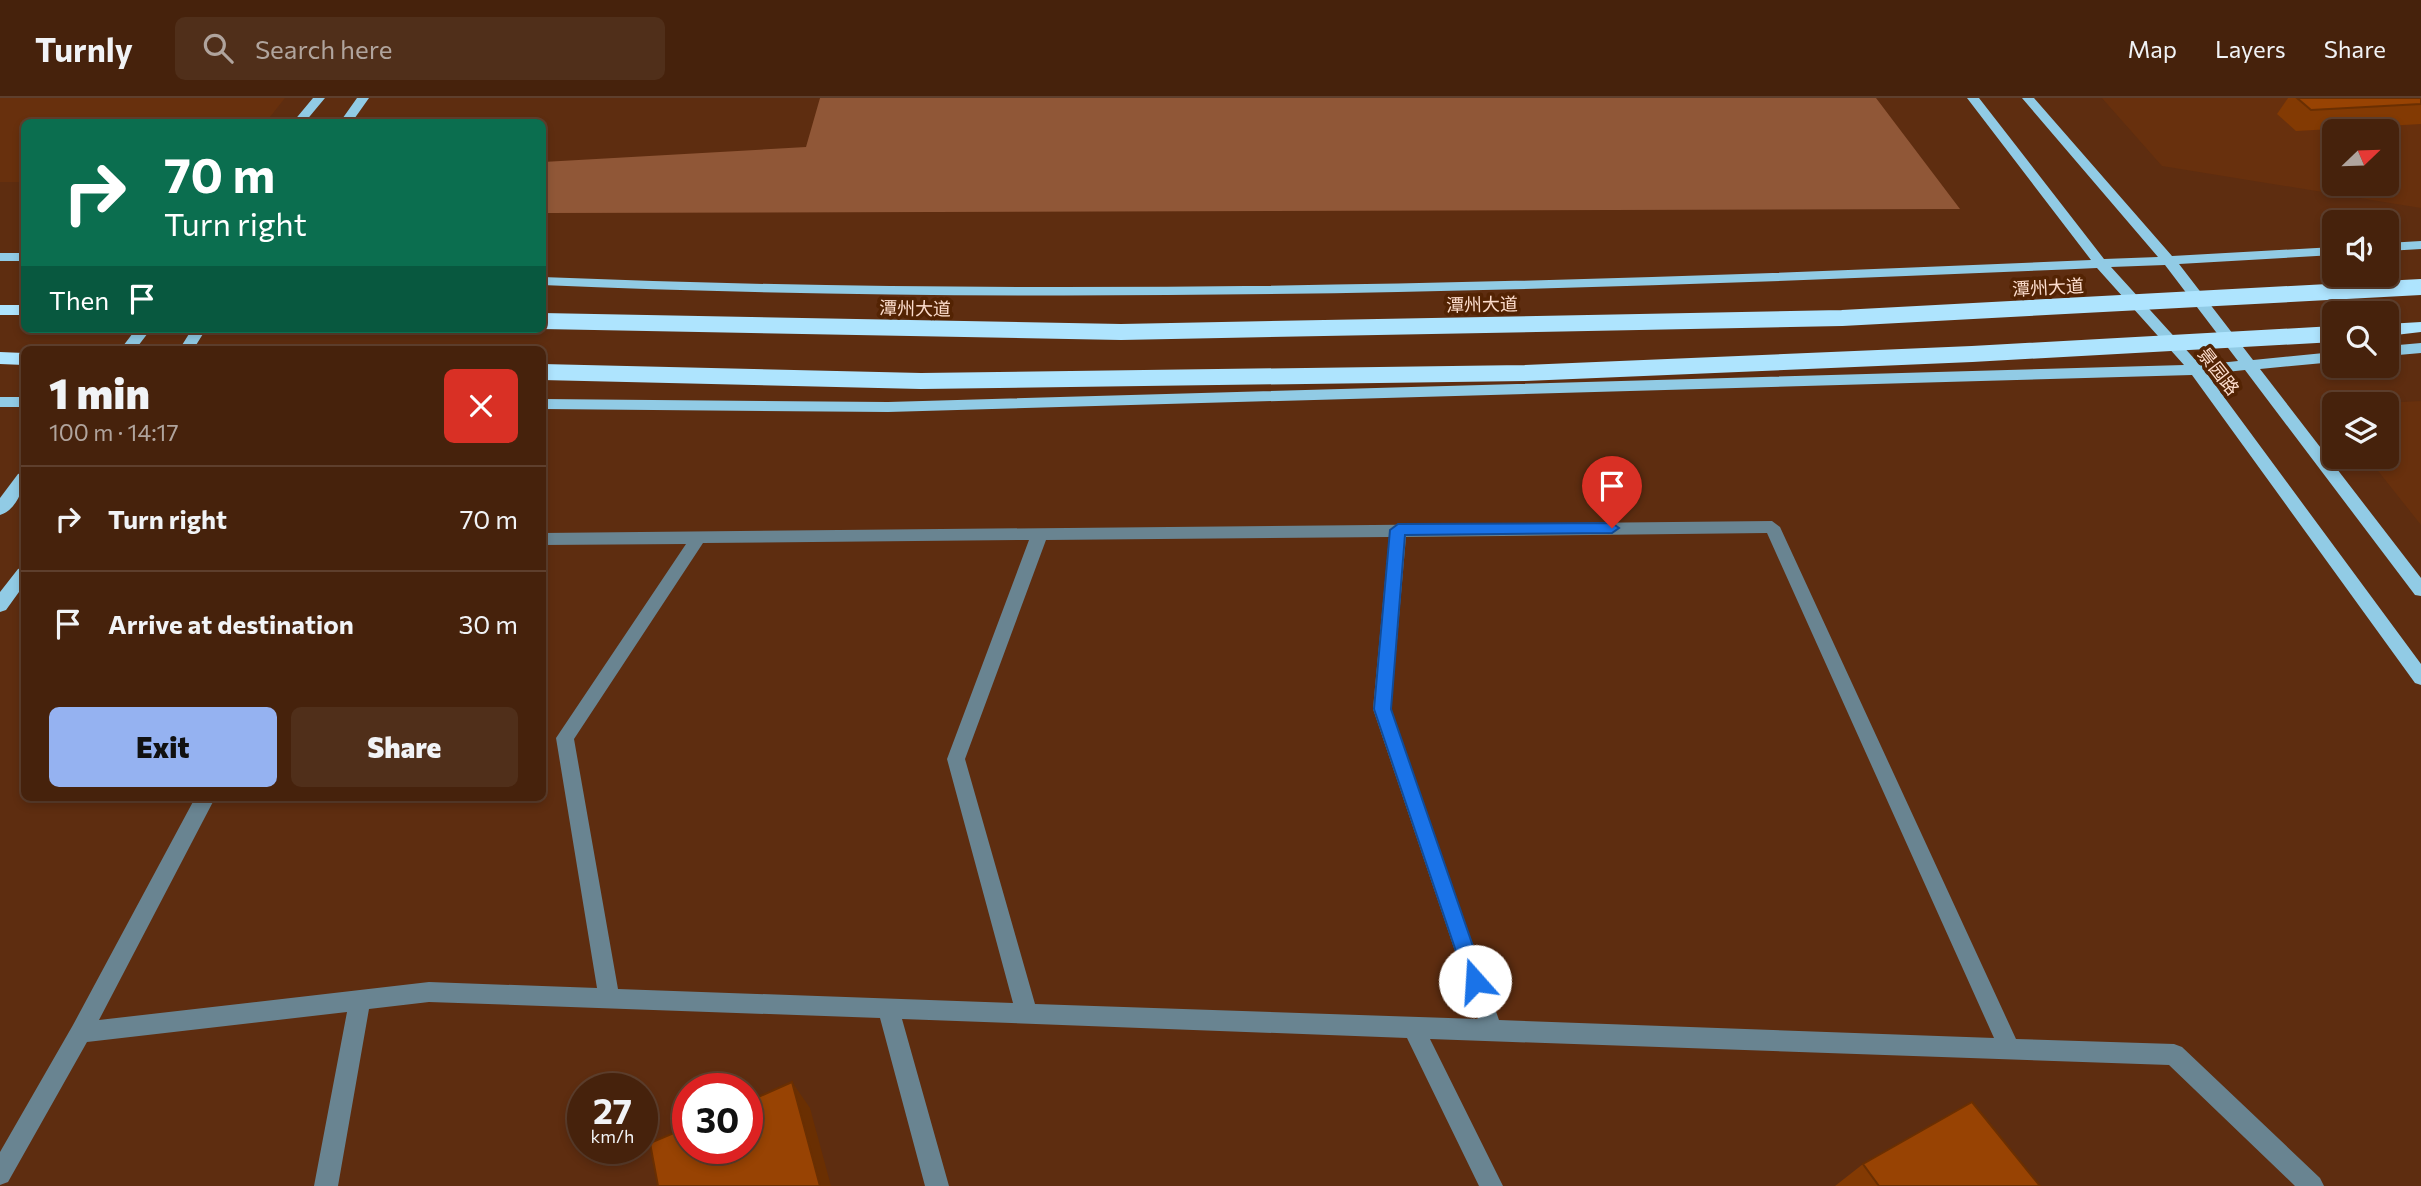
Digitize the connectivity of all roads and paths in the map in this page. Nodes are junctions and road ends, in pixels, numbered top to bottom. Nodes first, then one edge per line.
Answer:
1 (319, 98) edge
2 (363, 98) edge
3 (1973, 98) edge
4 (2028, 98) edge
5 (302, 119) edge
6 (348, 119) edge
7 (2421, 245) edge
8 (2399, 246) edge
9 (2322, 252) edge
10 (0, 257) edge
11 (21, 257) edge
12 (2170, 262) junction
13 (2099, 263) junction
14 (546, 281) edge
15 (2421, 287) edge
16 (0, 310) edge
17 (21, 310) edge
18 (546, 321) edge
19 (2421, 327) edge
20 (2399, 329) edge
21 (2322, 335) edge
22 (2421, 348) edge
23 (2399, 350) edge
24 (0, 358) edge
25 (2322, 358) edge
26 (21, 359) edge
27 (2248, 366) junction
28 (2196, 370) junction
29 (546, 372) edge
30 (0, 402) edge
31 (21, 402) edge
32 (546, 404) edge
33 (21, 482) edge
34 (0, 509) edge
35 (1398, 530) junction
36 (1040, 534) junction
37 (699, 537) junction
38 (546, 539) edge
39 (21, 577) edge
40 (2421, 590) edge
41 (0, 605) edge
42 (2421, 678) edge
43 (203, 801) edge
44 (360, 999) junction
45 (609, 999) junction
46 (888, 1009) junction
47 (1027, 1014) junction
48 (1413, 1028) junction
49 (1492, 1030) junction
50 (80, 1032) junction
51 (2010, 1049) junction
52 (0, 1174) edge
53 (326, 1186) edge
54 (937, 1186) edge
55 (1491, 1186) edge
56 (2312, 1186) edge

1 - 5 main road
2 - 6 main road
3 - 13 main road, 景园路
4 - 12 main road, 景园路
7 - 8 main road
9 - 12 main road, 潭州大道
10 - 11 main road
12 - 13 main road, 潭州大道
12 - 27 main road, 景园路
13 - 14 main road, 潭州大道
13 - 28 main road, 景园路
15 - 18 highway, 潭州大道, bridge
16 - 17 highway
19 - 20 highway
21 - 29 highway, bridge
22 - 23 main road
24 - 26 highway
25 - 27 main road
27 - 28 main road
27 - 40 main road, 景园路
28 - 32 main road
28 - 42 main road, 景园路
30 - 31 main road
33 - 34 main road
35 - 36 street
35 - 49 street
35 - 51 street
36 - 37 street
36 - 47 street
37 - 38 street
37 - 45 street
39 - 41 main road
43 - 50 street
44 - 45 street
44 - 50 street
44 - 53 street
45 - 46 street
46 - 47 street
46 - 54 street
47 - 48 street
48 - 49 street
48 - 55 street
49 - 51 street
50 - 52 street
51 - 56 street

